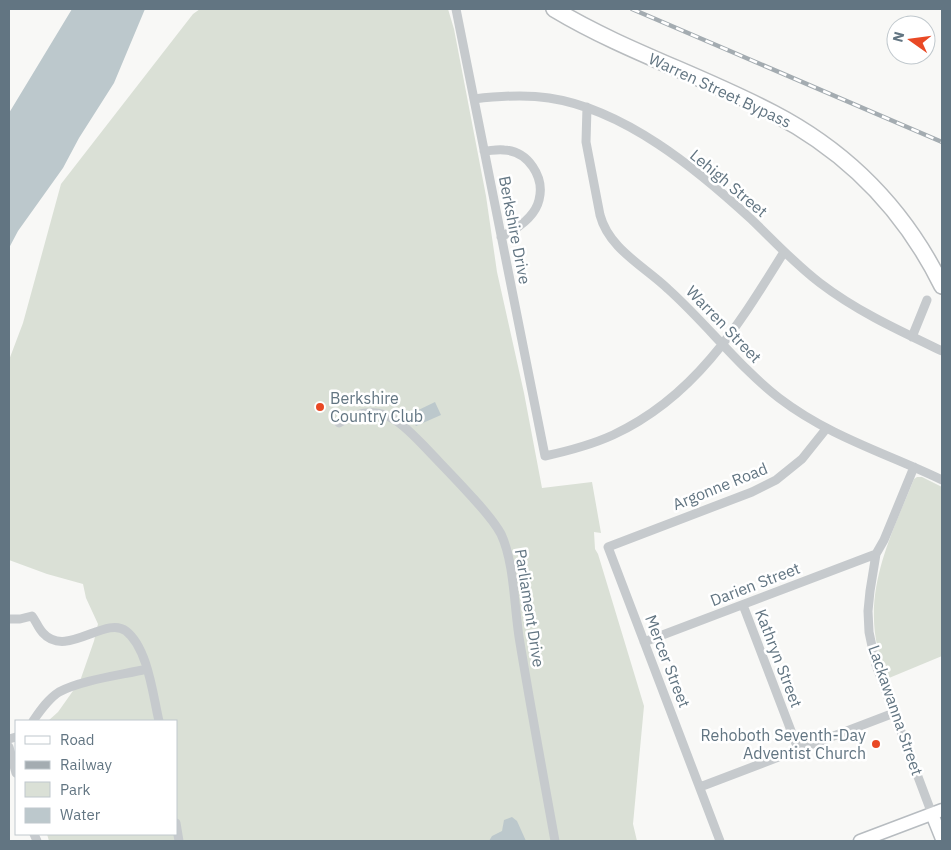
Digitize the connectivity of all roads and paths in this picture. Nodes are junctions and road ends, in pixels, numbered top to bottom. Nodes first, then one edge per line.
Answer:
1 (456, 9) edge
2 (554, 9) edge
3 (571, 9) edge
4 (474, 99) junction
5 (587, 107) junction
6 (484, 151) junction
7 (501, 237) junction
8 (784, 252) junction
9 (942, 267) edge
10 (942, 286) edge
11 (927, 300) dead end
12 (912, 337) junction
13 (723, 345) junction
14 (942, 351) edge
15 (340, 423) dead end
16 (826, 429) junction
17 (914, 467) junction
18 (942, 480) edge
19 (608, 546) joint
20 (876, 554) junction
21 (743, 605) junction
22 (9, 619) edge
23 (644, 642) junction
24 (147, 669) junction
25 (894, 713) junction
26 (33, 720) edge
27 (159, 720) edge
28 (9, 748) edge
29 (798, 749) junction
30 (15, 769) edge
31 (700, 787) junction
32 (937, 812) edge
33 (942, 839) edge
34 (555, 841) edge
35 (720, 841) edge
36 (860, 841) edge

1 - 4 street, Berkshire Drive
2 - 10 highway, Warren Street Bypass
3 - 9 highway, Warren Street Bypass
4 - 5 street, Lehigh Street
4 - 6 street, Berkshire Drive
5 - 8 street, Lehigh Street
5 - 13 street, Warren Street
6 - 7 street, Berkshire Drive
6 - 7 street
7 - 13 street, Berkshire Drive
8 - 12 street, Lehigh Street
8 - 13 street
11 - 12 street
12 - 14 street, Lehigh Street
13 - 16 street, Warren Street
15 - 34 street, Parliament Drive
16 - 17 street, Warren Street
16 - 19 street, Argonne Road
17 - 18 street, Warren Street
17 - 20 street, Lackawanna Street
19 - 23 street, Mercer Street
20 - 21 street, Darien Street
20 - 25 street, Lackawanna Street
21 - 23 street, Darien Street
21 - 29 street, Kathryn Street
22 - 24 street
23 - 31 street, Mercer Street
24 - 26 street
24 - 27 street
25 - 29 street
25 - 32 street, Lackawanna Street
28 - 30 street
29 - 31 street
31 - 35 street, Mercer Street
32 - 33 main road, Lackawanna Street
32 - 36 main road

